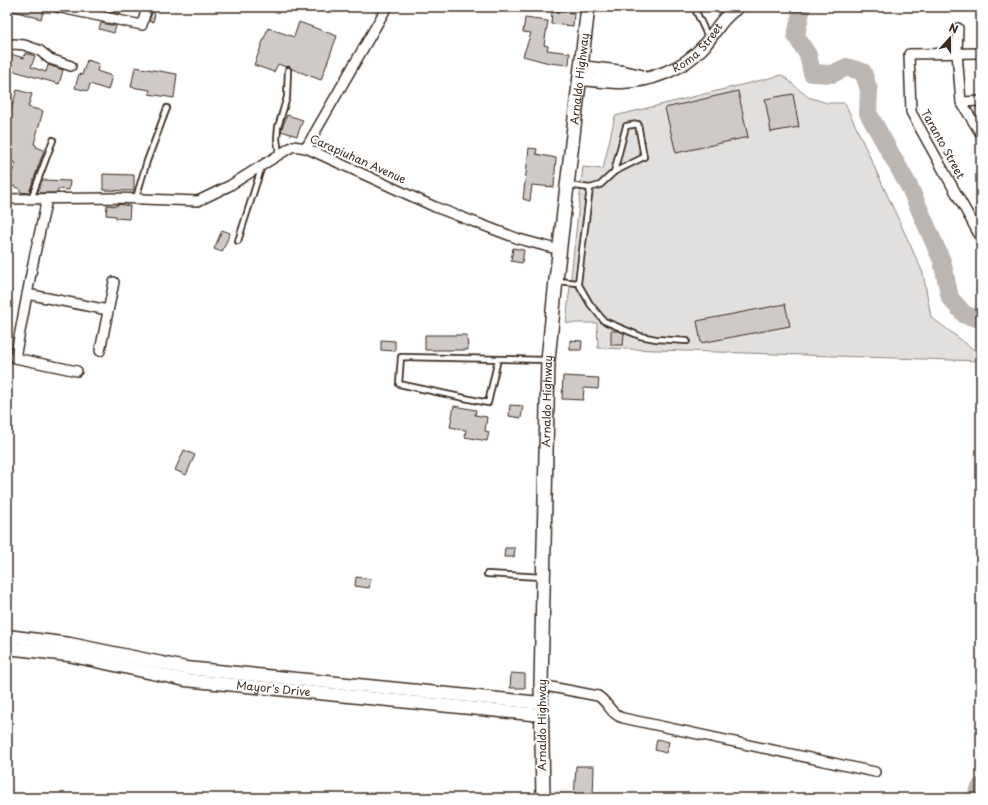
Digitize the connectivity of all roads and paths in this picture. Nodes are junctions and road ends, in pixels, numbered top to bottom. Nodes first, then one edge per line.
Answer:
1 (56, 7) edge
2 (147, 7) edge
3 (387, 7) edge
4 (588, 7) edge
5 (694, 7) edge
6 (738, 7) edge
7 (958, 28) dead end
8 (708, 39) junction
9 (7, 46) edge
10 (957, 53) junction
11 (981, 53) edge
12 (71, 66) dead end
13 (288, 70) dead end
14 (580, 73) junction
15 (981, 101) edge
16 (962, 102) junction
17 (167, 108) dead end
18 (981, 134) edge
19 (53, 140) dead end
20 (306, 148) junction
21 (279, 154) junction
22 (263, 165) junction
23 (614, 172) junction
24 (568, 185) junction
25 (590, 188) junction
26 (136, 198) junction
27 (7, 199) edge
28 (31, 199) junction
29 (47, 199) junction
30 (981, 238) edge
31 (238, 241) dead end
32 (560, 250) junction
33 (556, 280) junction
34 (114, 282) dead end
35 (578, 283) junction
36 (27, 294) junction
37 (108, 310) junction
38 (687, 341) dead end
39 (100, 351) dead end
40 (498, 359) junction
41 (548, 360) junction
42 (77, 371) dead end
43 (488, 574) dead end
44 (543, 577) junction
45 (7, 636) edge
46 (7, 648) edge
47 (254, 681) junction
48 (541, 685) junction
49 (541, 709) junction
50 (875, 772) dead end
51 (543, 798) edge

1 - 2 street
3 - 20 street
4 - 14 main road, Arnaldo Highway
5 - 8 lane
6 - 8 street, Roma Street
7 - 10 street
8 - 14 street, Roma Street
9 - 12 street
10 - 11 street
10 - 16 street
10 - 30 street, Taranto Street
13 - 21 lane
14 - 24 main road, Arnaldo Highway
15 - 16 street
16 - 18 street
17 - 26 lane
19 - 28 lane
20 - 21 street, Carapiuhan Avenue
20 - 32 street, Carapiuhan Avenue
21 - 22 street, Carapiuhan Avenue
22 - 26 street, Carapiuhan Avenue
22 - 31 lane
23 - 23 lane
23 - 25 lane
24 - 25 lane
24 - 32 main road, Arnaldo Highway
25 - 35 lane
26 - 29 street, Carapiuhan Avenue
27 - 28 street, Carapiuhan Avenue
28 - 29 street, Carapiuhan Avenue
29 - 36 street
32 - 33 main road, Arnaldo Highway
33 - 35 lane
33 - 41 main road, Arnaldo Highway
34 - 37 street
35 - 38 lane
36 - 37 street
36 - 42 street
37 - 39 street
40 - 40 lane
40 - 41 lane
41 - 44 main road, Arnaldo Highway
43 - 44 lane
44 - 48 main road, Arnaldo Highway
45 - 47 street, Mayor's Drive
46 - 47 street, Mayor's Drive
47 - 49 street, Mayor's Drive
48 - 49 main road, Arnaldo Highway
48 - 50 street
49 - 51 main road, Arnaldo Highway

